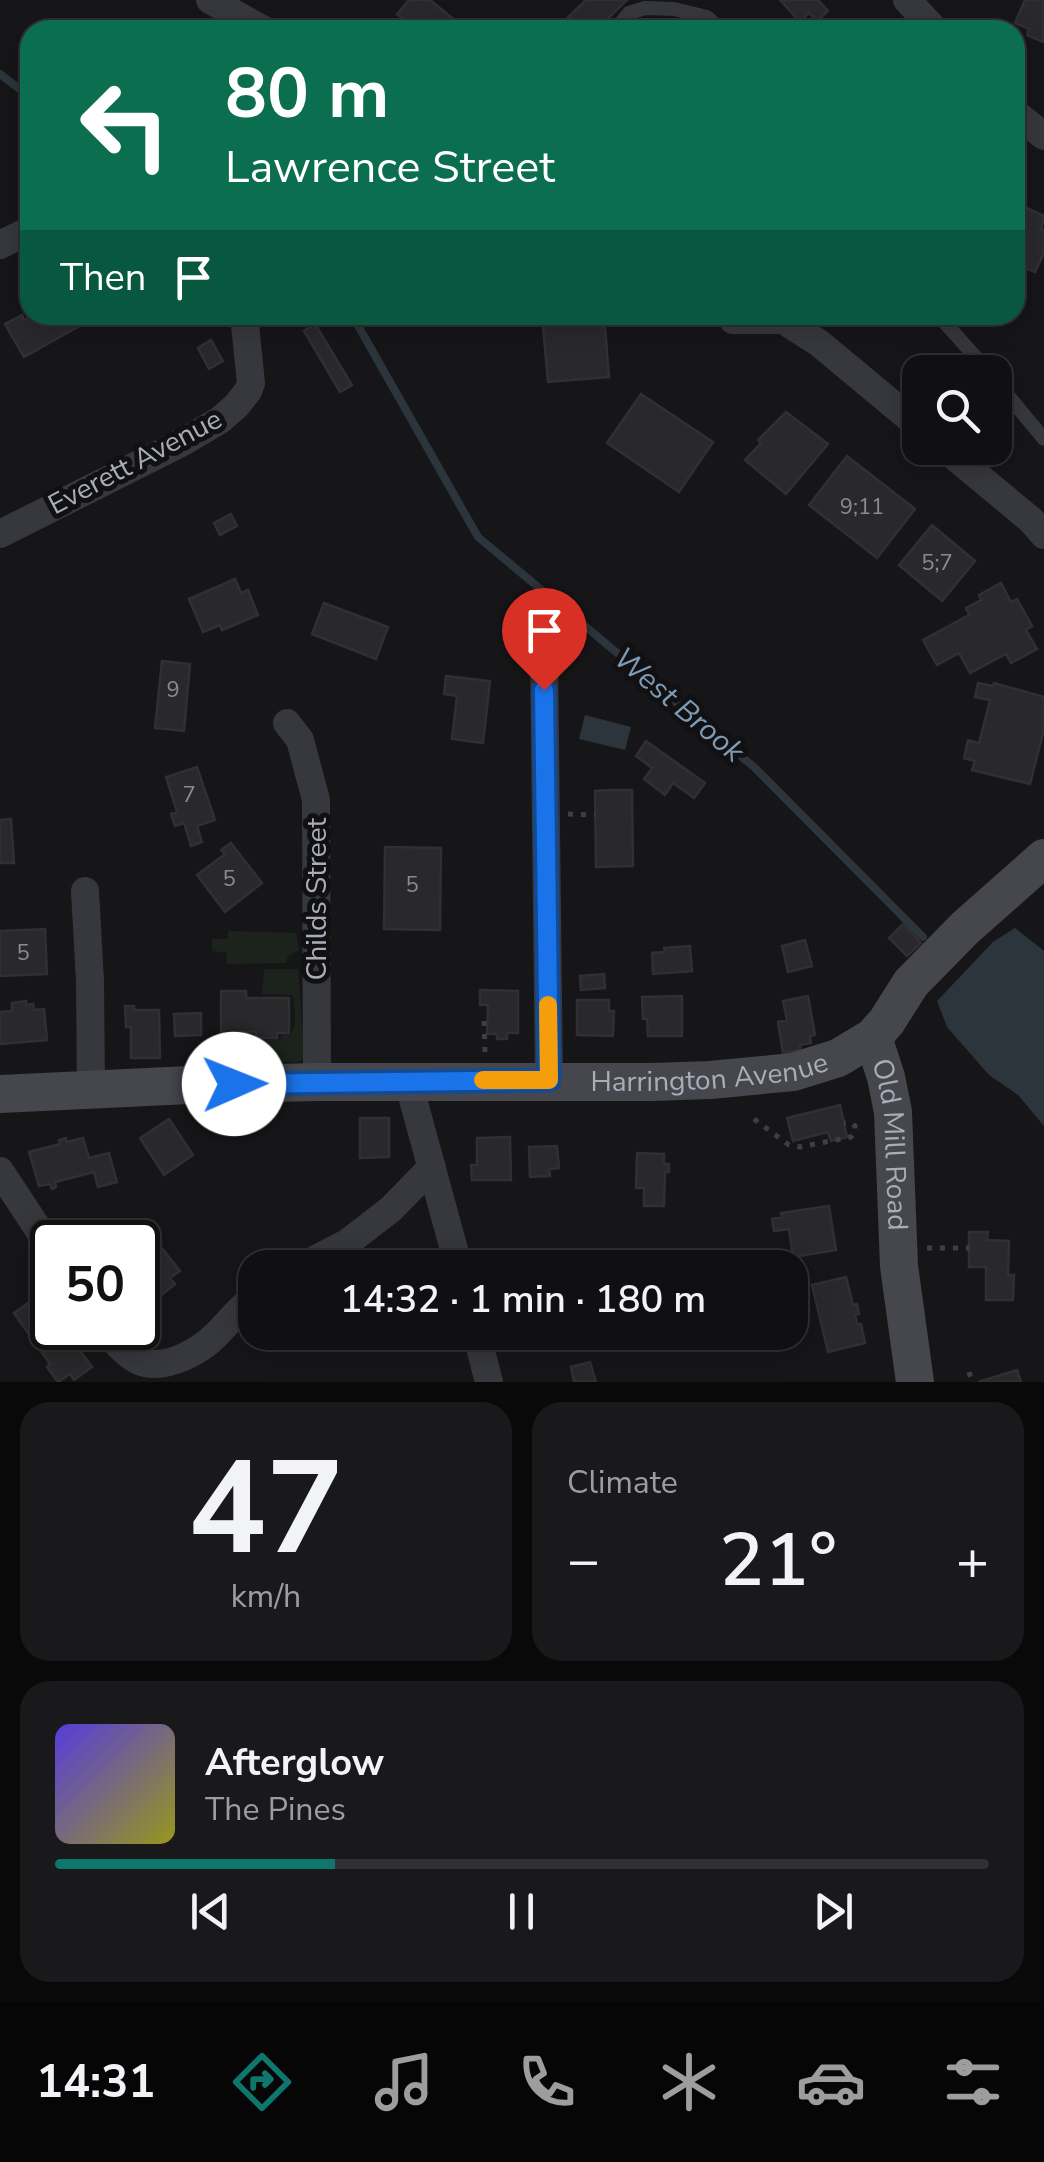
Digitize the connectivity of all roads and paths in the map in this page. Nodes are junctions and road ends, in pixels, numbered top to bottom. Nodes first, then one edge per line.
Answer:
1 (210, 0) edge
2 (907, 0) edge
3 (246, 20) edge
4 (622, 20) edge
5 (710, 20) edge
6 (926, 20) edge
7 (245, 325) edge
8 (791, 325) edge
9 (947, 325) edge
10 (973, 355) edge
11 (1012, 400) edge
12 (902, 412) edge
13 (1044, 439) edge
14 (965, 465) edge
15 (0, 534) edge
16 (1044, 535) edge
17 (544, 657) dead end
18 (286, 722) dead end
19 (1044, 858) edge
20 (85, 891) dead end
21 (484, 1021) dead end
22 (873, 1037) junction
23 (485, 1060) dead end
24 (549, 1080) junction
25 (408, 1081) junction
26 (317, 1082) junction
27 (91, 1088) junction
28 (0, 1094) edge
29 (754, 1119) dead end
30 (844, 1124) dead end
31 (432, 1167) junction
32 (0, 1171) edge
33 (32, 1220) edge
34 (898, 1248) junction
35 (969, 1248) dead end
36 (335, 1250) edge
37 (454, 1250) edge
38 (238, 1314) edge
39 (126, 1350) edge
40 (481, 1350) edge
41 (969, 1372) dead end
42 (490, 1382) edge
43 (915, 1382) edge
44 (972, 1382) edge

1 - 3 street
2 - 6 street
4 - 5 lane
7 - 15 street, Everett Avenue
8 - 12 street
9 - 10 lane
11 - 13 lane
14 - 16 street
17 - 24 street
18 - 26 street, Childs Street
19 - 22 main road, Old Mill Road
20 - 27 street
21 - 23 path
22 - 24 main road, Harrington Avenue
22 - 34 main road, Old Mill Road
24 - 25 main road, Harrington Avenue
25 - 26 main road, Harrington Avenue
25 - 31 street
26 - 27 main road, Harrington Avenue
27 - 28 main road, Harrington Avenue
29 - 30 path
31 - 36 street
31 - 37 street
32 - 33 street
34 - 35 path
34 - 43 main road, Old Mill Road
38 - 39 street
40 - 42 street
41 - 44 path

